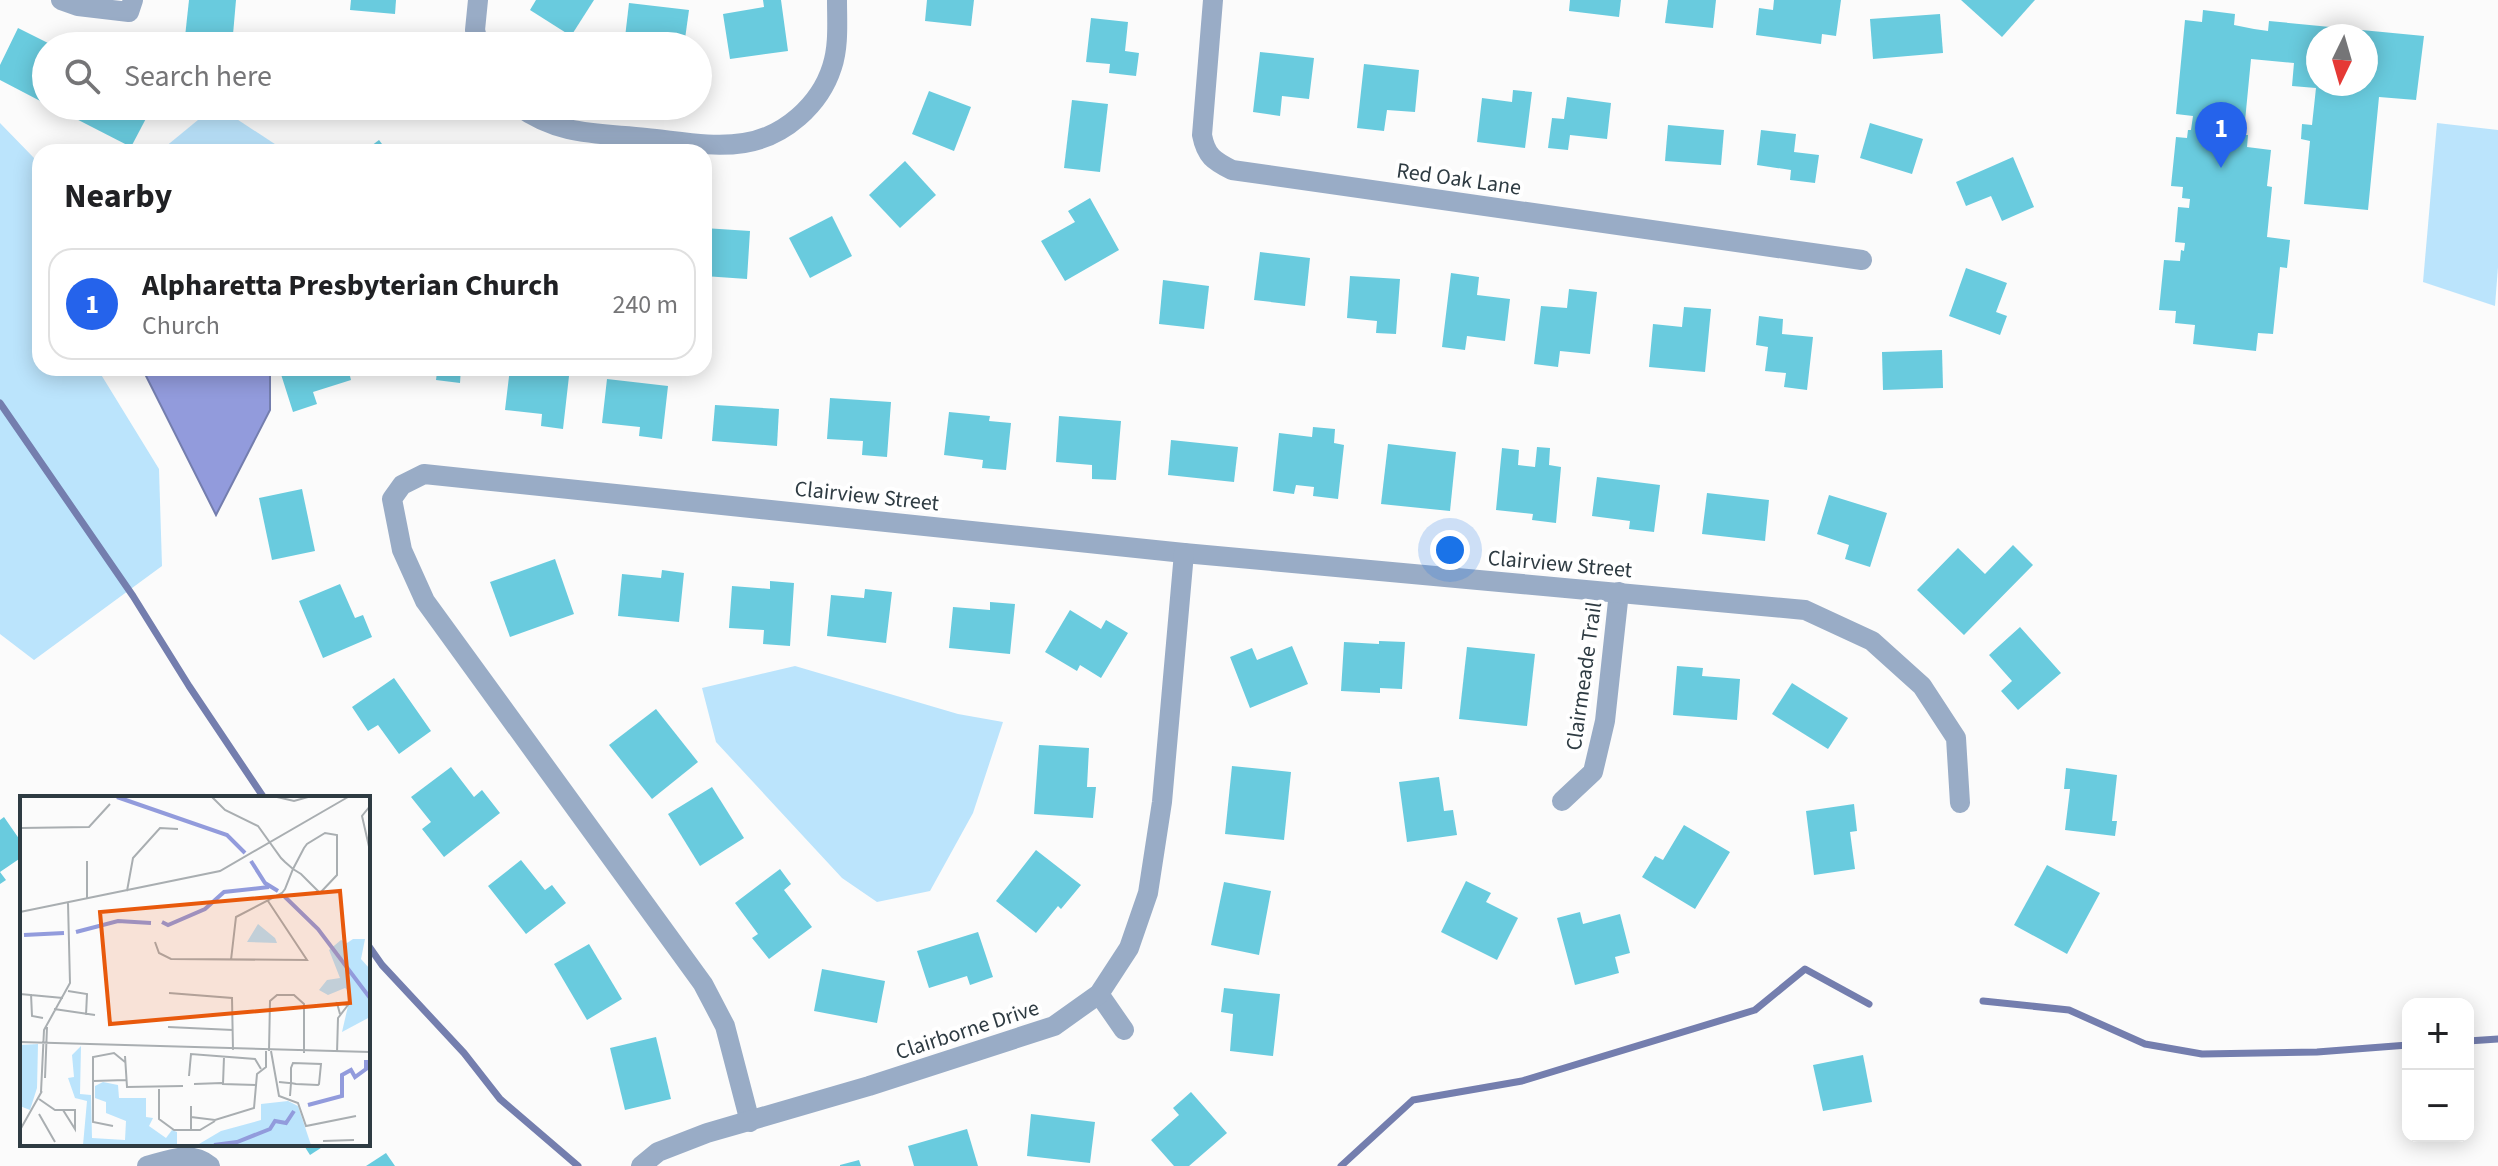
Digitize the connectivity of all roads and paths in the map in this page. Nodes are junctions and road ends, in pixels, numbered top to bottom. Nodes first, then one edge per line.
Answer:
1 (61, 0) edge
2 (133, 0) edge
3 (478, 0) edge
4 (837, 0) edge
5 (1213, 0) edge
6 (476, 32) edge
7 (538, 120) edge
8 (709, 144) edge
9 (712, 144) edge
10 (1862, 260) dead end
11 (1184, 553) junction
12 (1619, 592) junction
13 (1562, 801) dead end
14 (1960, 803) dead end
15 (1099, 994) junction
16 (1124, 1030) dead end
17 (750, 1122) junction
18 (178, 1150) edge
19 (147, 1166) edge
20 (210, 1166) edge
21 (641, 1166) edge

1 - 2 street
3 - 6 street
4 - 9 street
5 - 10 street, Red Oak Lane
7 - 8 street
11 - 12 street, Clairview Street
11 - 15 street, Clairborne Drive
11 - 17 street, Clairview Street
12 - 13 street, Clairmeade Trail
12 - 14 street, Clairview Street
15 - 16 street
15 - 17 street, Clairborne Drive
17 - 21 street, Clairborne Drive
18 - 19 street
18 - 20 street

